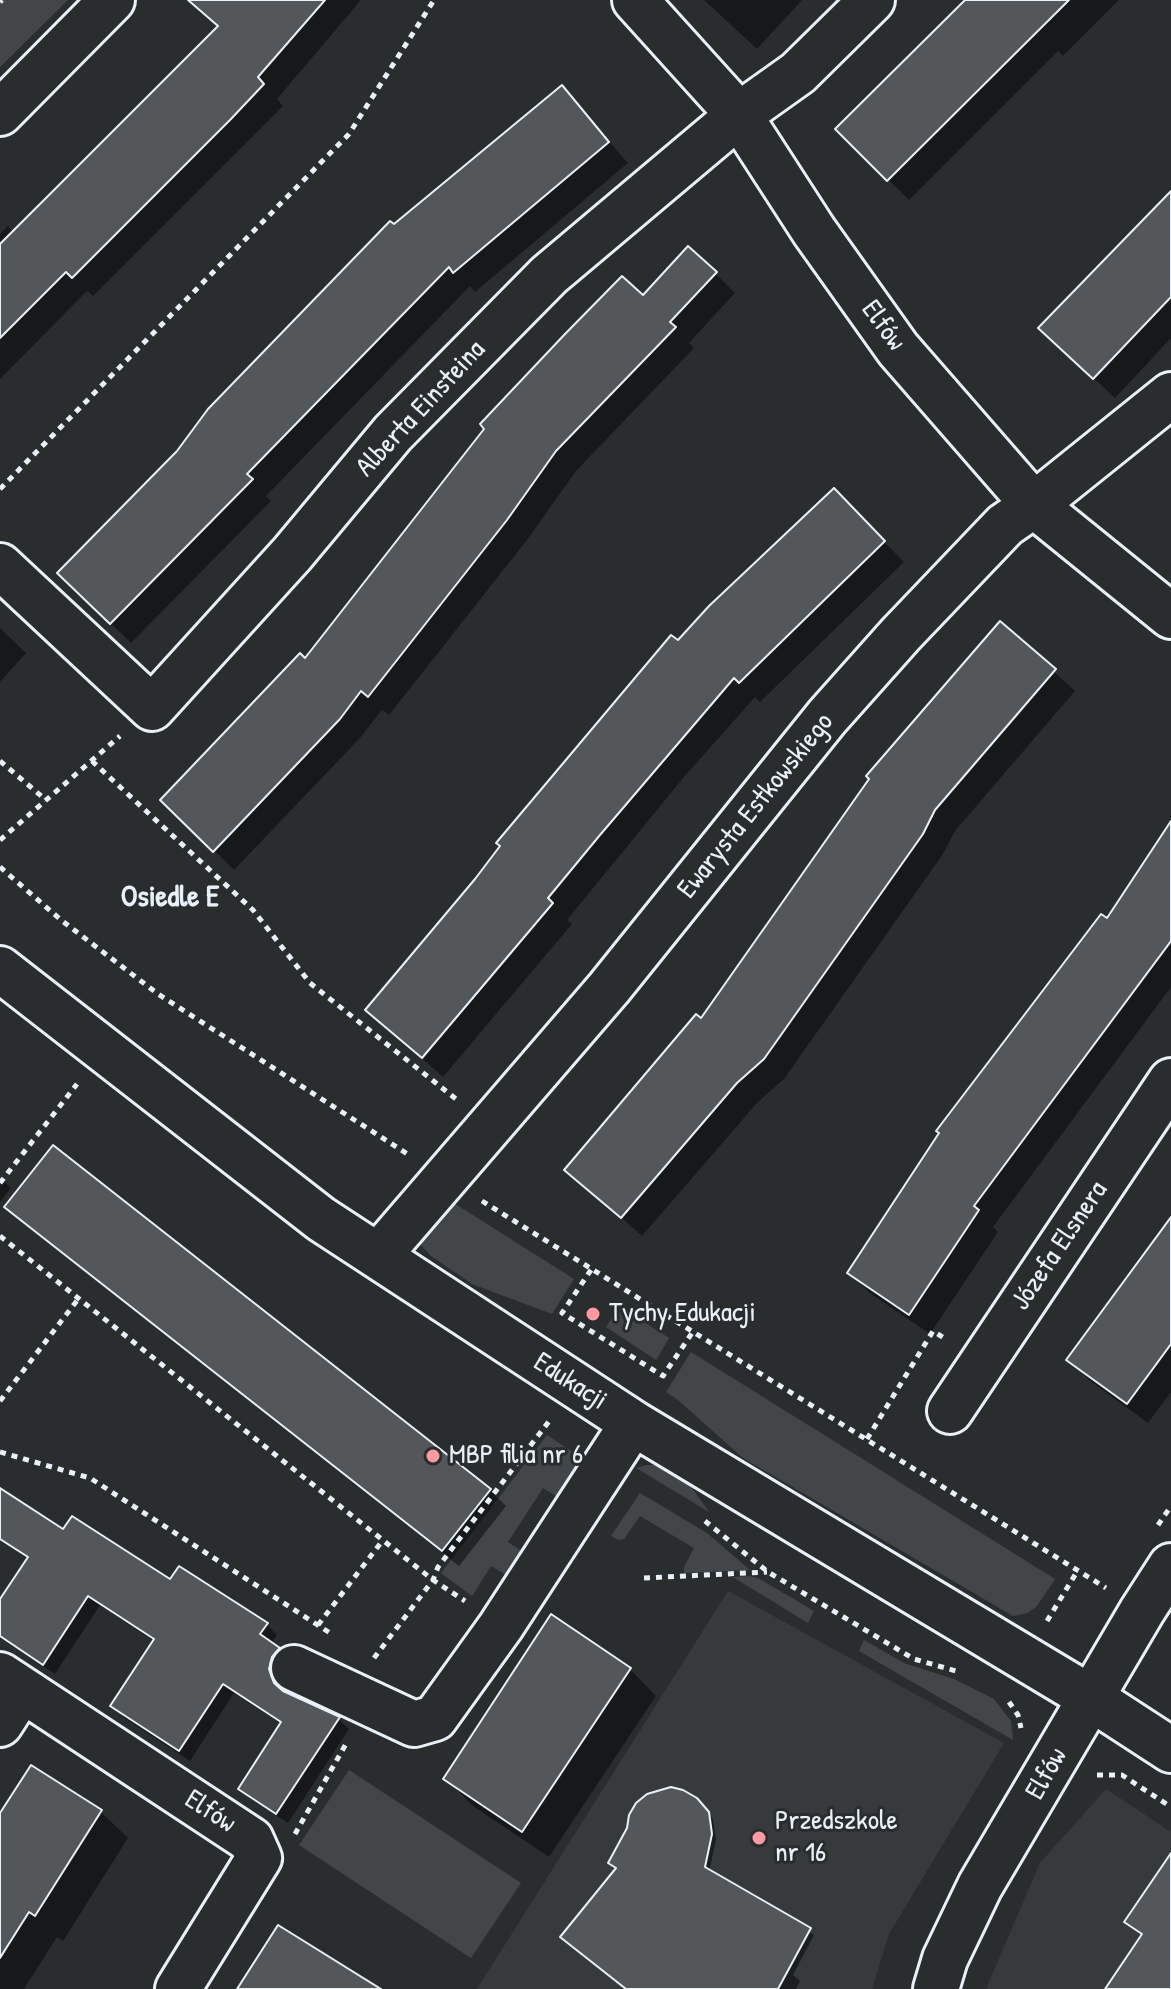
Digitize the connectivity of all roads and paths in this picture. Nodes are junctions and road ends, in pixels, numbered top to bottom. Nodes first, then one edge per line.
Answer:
1 (112, 0) edge
2 (434, 0) edge
3 (635, 0) edge
4 (872, 0) edge
5 (0, 113) edge
6 (739, 115) junction
7 (1171, 395) edge
8 (0, 489) edge
9 (1034, 505) junction
10 (0, 566) edge
11 (1171, 616) edge
12 (152, 708) junction
13 (0, 761) edge
14 (92, 761) junction
15 (46, 800) junction
16 (0, 840) edge
17 (0, 867) edge
18 (0, 969) edge
19 (1171, 1081) edge
20 (77, 1083) dead end
21 (466, 1107) dead end
22 (446, 1178) junction
23 (0, 1183) edge
24 (0, 1236) edge
25 (378, 1256) junction
26 (591, 1270) junction
27 (79, 1298) junction
28 (692, 1333) junction
29 (902, 1380) dead end
30 (0, 1401) edge
31 (950, 1411) dead end
32 (550, 1420) dead end
33 (633, 1423) junction
34 (867, 1439) junction
35 (0, 1452) edge
36 (383, 1540) junction
37 (1171, 1566) edge
38 (644, 1578) dead end
39 (433, 1580) junction
40 (1142, 1611) junction
41 (318, 1625) junction
42 (501, 1626) junction
43 (340, 1639) dead end
44 (362, 1653) dead end
45 (294, 1668) dead end
46 (970, 1676) dead end
47 (1003, 1694) dead end
48 (7, 1696) edge
49 (1091, 1698) junction
50 (369, 1703) junction
51 (1022, 1736) dead end
52 (1171, 1750) edge
53 (259, 1858) junction
54 (178, 1989) edge
55 (936, 1989) edge

1 - 5 street
2 - 8 path
3 - 6 street, Elfów
4 - 6 street, Alberta Einsteina
6 - 9 street, Elfów
6 - 12 street, Alberta Einsteina
7 - 9 street, Ewarysta Estkowskiego
9 - 11 street, Elfów
9 - 22 street, Ewarysta Estkowskiego
10 - 12 street
12 - 14 path
13 - 15 path
14 - 15 path
14 - 21 path
15 - 16 path
17 - 22 path
18 - 25 street, Edukacji
19 - 31 street, Józefa Elsnera
20 - 23 path
22 - 25 street, Ewarysta Estkowskiego
22 - 26 path
24 - 27 path
25 - 33 street, Edukacji
26 - 28 path
26 - 28 path
27 - 30 path
27 - 36 path
28 - 34 path
29 - 34 path
32 - 39 path
33 - 42 street
33 - 49 street, Edukacji
34 - 40 path
35 - 41 path
36 - 39 path
36 - 41 path
37 - 40 street, Elfów
38 - 46 path
39 - 42 path
39 - 44 path
40 - 49 street, Elfów
41 - 43 path
42 - 50 street
45 - 50 street
47 - 51 path
48 - 53 street, Elfów
49 - 52 street, Edukacji
49 - 55 street, Elfów
50 - 53 path
53 - 54 street, Elfów

